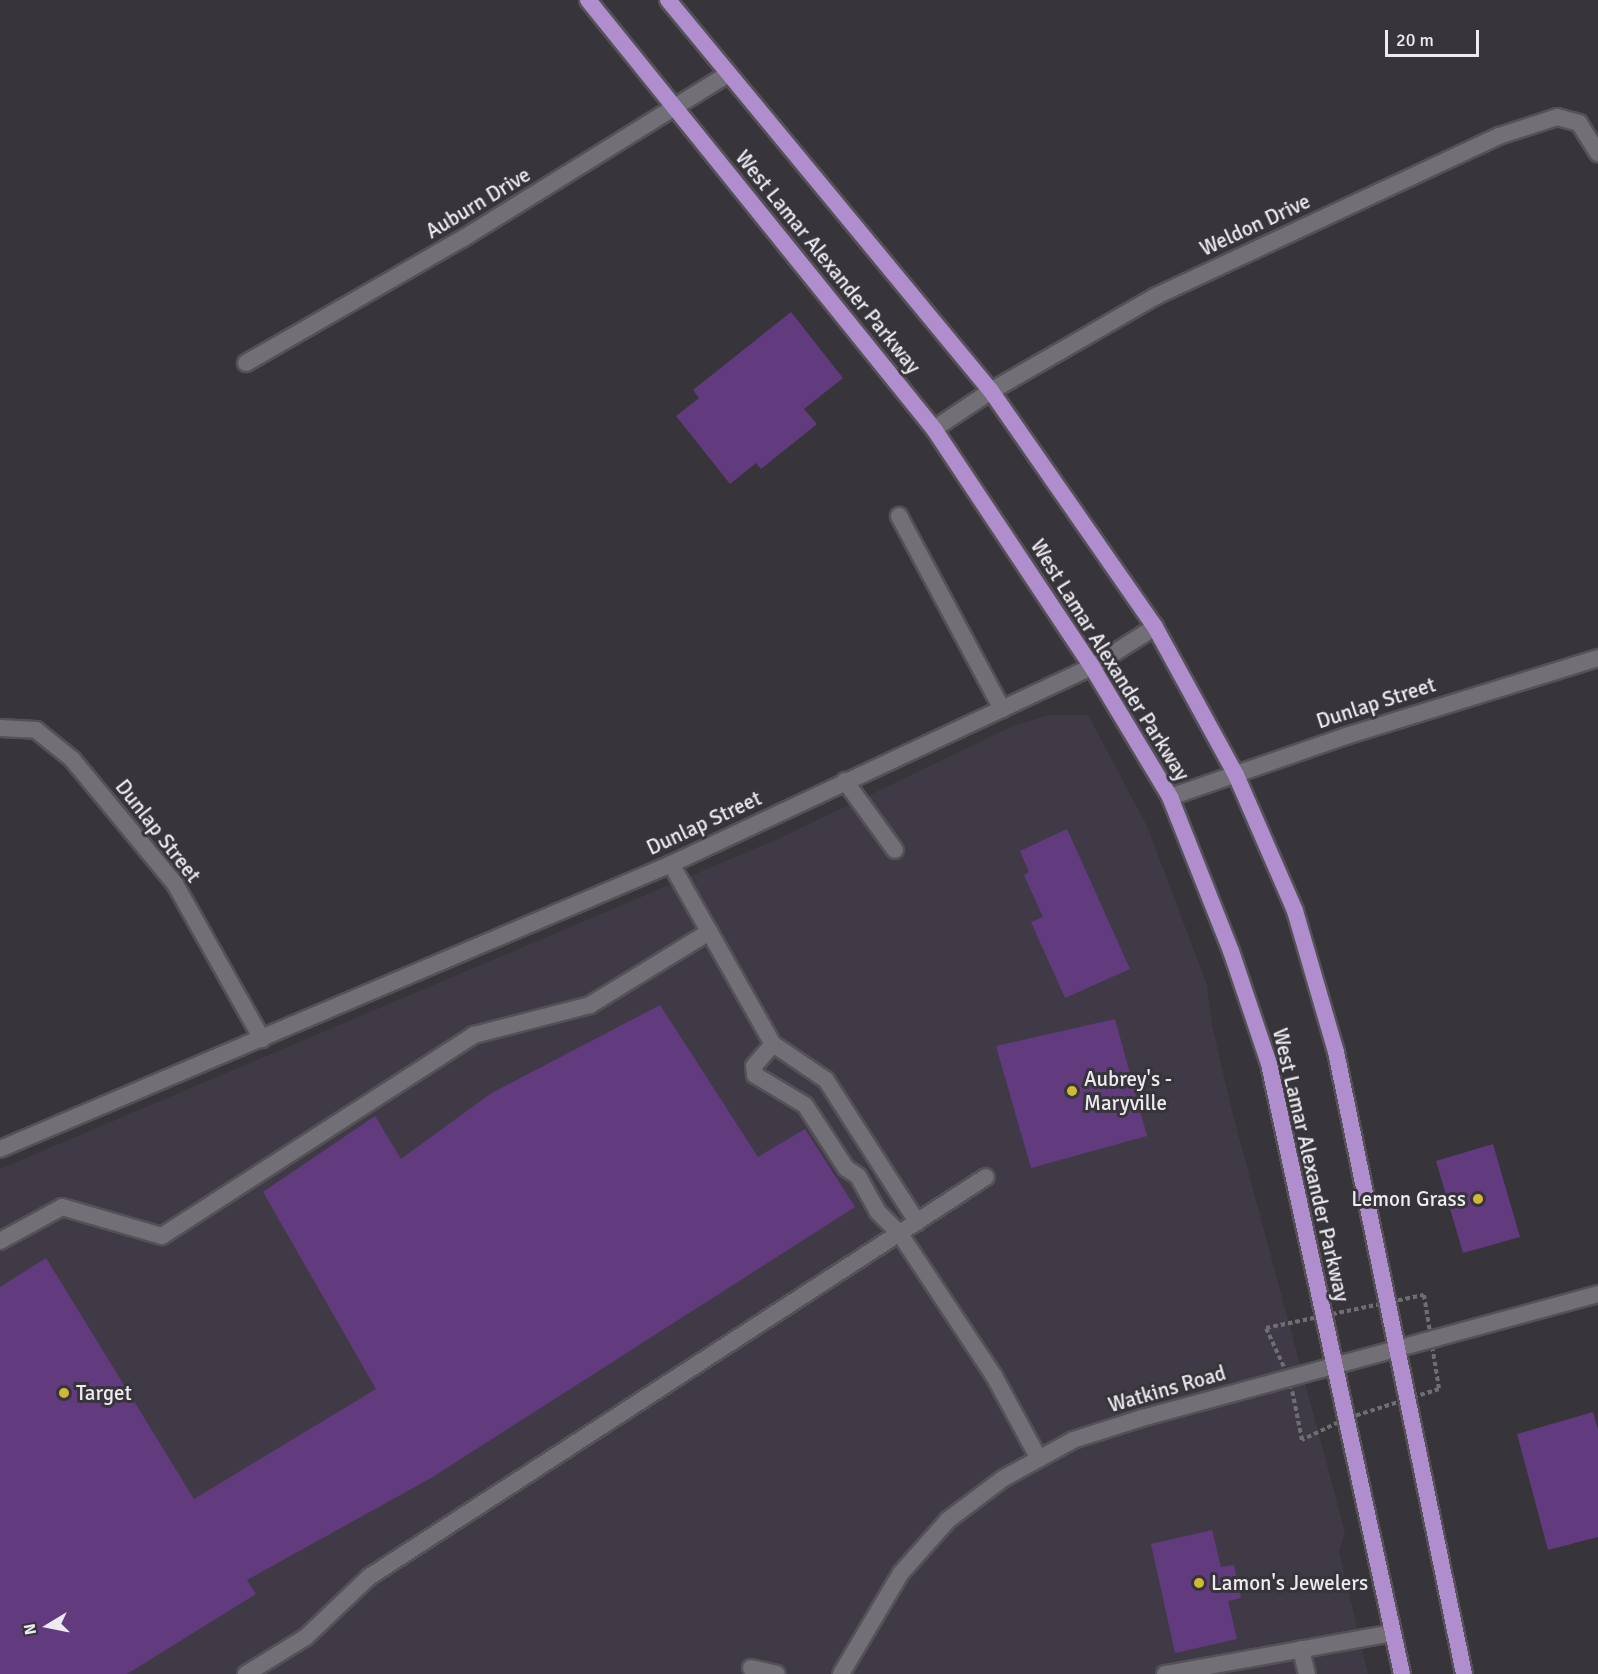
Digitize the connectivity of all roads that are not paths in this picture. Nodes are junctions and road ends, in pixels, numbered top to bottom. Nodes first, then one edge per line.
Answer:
1 (588, 0) edge
2 (668, 0) edge
3 (728, 74) junction
4 (675, 110) junction
5 (1598, 154) edge
6 (246, 363) dead end
7 (991, 391) junction
8 (934, 429) junction
9 (899, 516) dead end
10 (1155, 627) junction
11 (1598, 658) edge
12 (1092, 667) junction
13 (1002, 709) junction
14 (0, 728) edge
15 (1236, 775) junction
16 (845, 781) junction
17 (1170, 797) junction
18 (895, 850) dead end
19 (671, 864) junction
20 (709, 932) junction
21 (262, 1039) junction
22 (773, 1044) junction
23 (0, 1149) edge
24 (986, 1177) dead end
25 (917, 1222) junction
26 (900, 1234) junction
27 (0, 1241) edge
28 (1598, 1294) edge
29 (1396, 1349) junction
30 (1334, 1368) junction
31 (1039, 1459) junction
32 (1393, 1633) junction
33 (1301, 1649) junction
34 (751, 1668) dead end
35 (246, 1674) edge
36 (776, 1674) edge
37 (841, 1674) edge
38 (1165, 1674) edge
39 (1307, 1674) edge
40 (1402, 1674) edge
41 (1464, 1674) edge

1 - 4 highway, West Lamar Alexander Parkway
2 - 3 highway, West Lamar Alexander Parkway
3 - 4 street, Auburn Drive
3 - 7 highway, West Lamar Alexander Parkway
4 - 6 street, Auburn Drive
4 - 8 highway, West Lamar Alexander Parkway
5 - 7 street, Weldon Drive
7 - 8 street, Weldon Drive
7 - 10 highway, West Lamar Alexander Parkway
8 - 12 highway, West Lamar Alexander Parkway
9 - 13 street
10 - 12 street, Dunlap Street
10 - 15 highway, West Lamar Alexander Parkway
11 - 15 street, Dunlap Street
12 - 13 street, Dunlap Street
12 - 17 highway, West Lamar Alexander Parkway
13 - 16 street, Dunlap Street
14 - 21 street, Dunlap Street
15 - 17 street, Dunlap Street
15 - 29 highway, West Lamar Alexander Parkway
16 - 18 street
16 - 19 street, Dunlap Street
17 - 30 highway, West Lamar Alexander Parkway
19 - 20 street
19 - 21 street, Dunlap Street
20 - 22 street
20 - 27 street
21 - 23 street, Dunlap Street
22 - 25 street
22 - 26 street
24 - 25 street
25 - 26 street
26 - 31 street
26 - 35 street
28 - 29 street, Watkins Road
29 - 30 street, Watkins Road
29 - 41 highway, West Lamar Alexander Parkway
30 - 31 street, Watkins Road
30 - 32 highway, West Lamar Alexander Parkway
31 - 37 street, Watkins Road
32 - 33 street
32 - 40 highway, West Lamar Alexander Parkway
33 - 38 street
33 - 39 street
34 - 36 street

